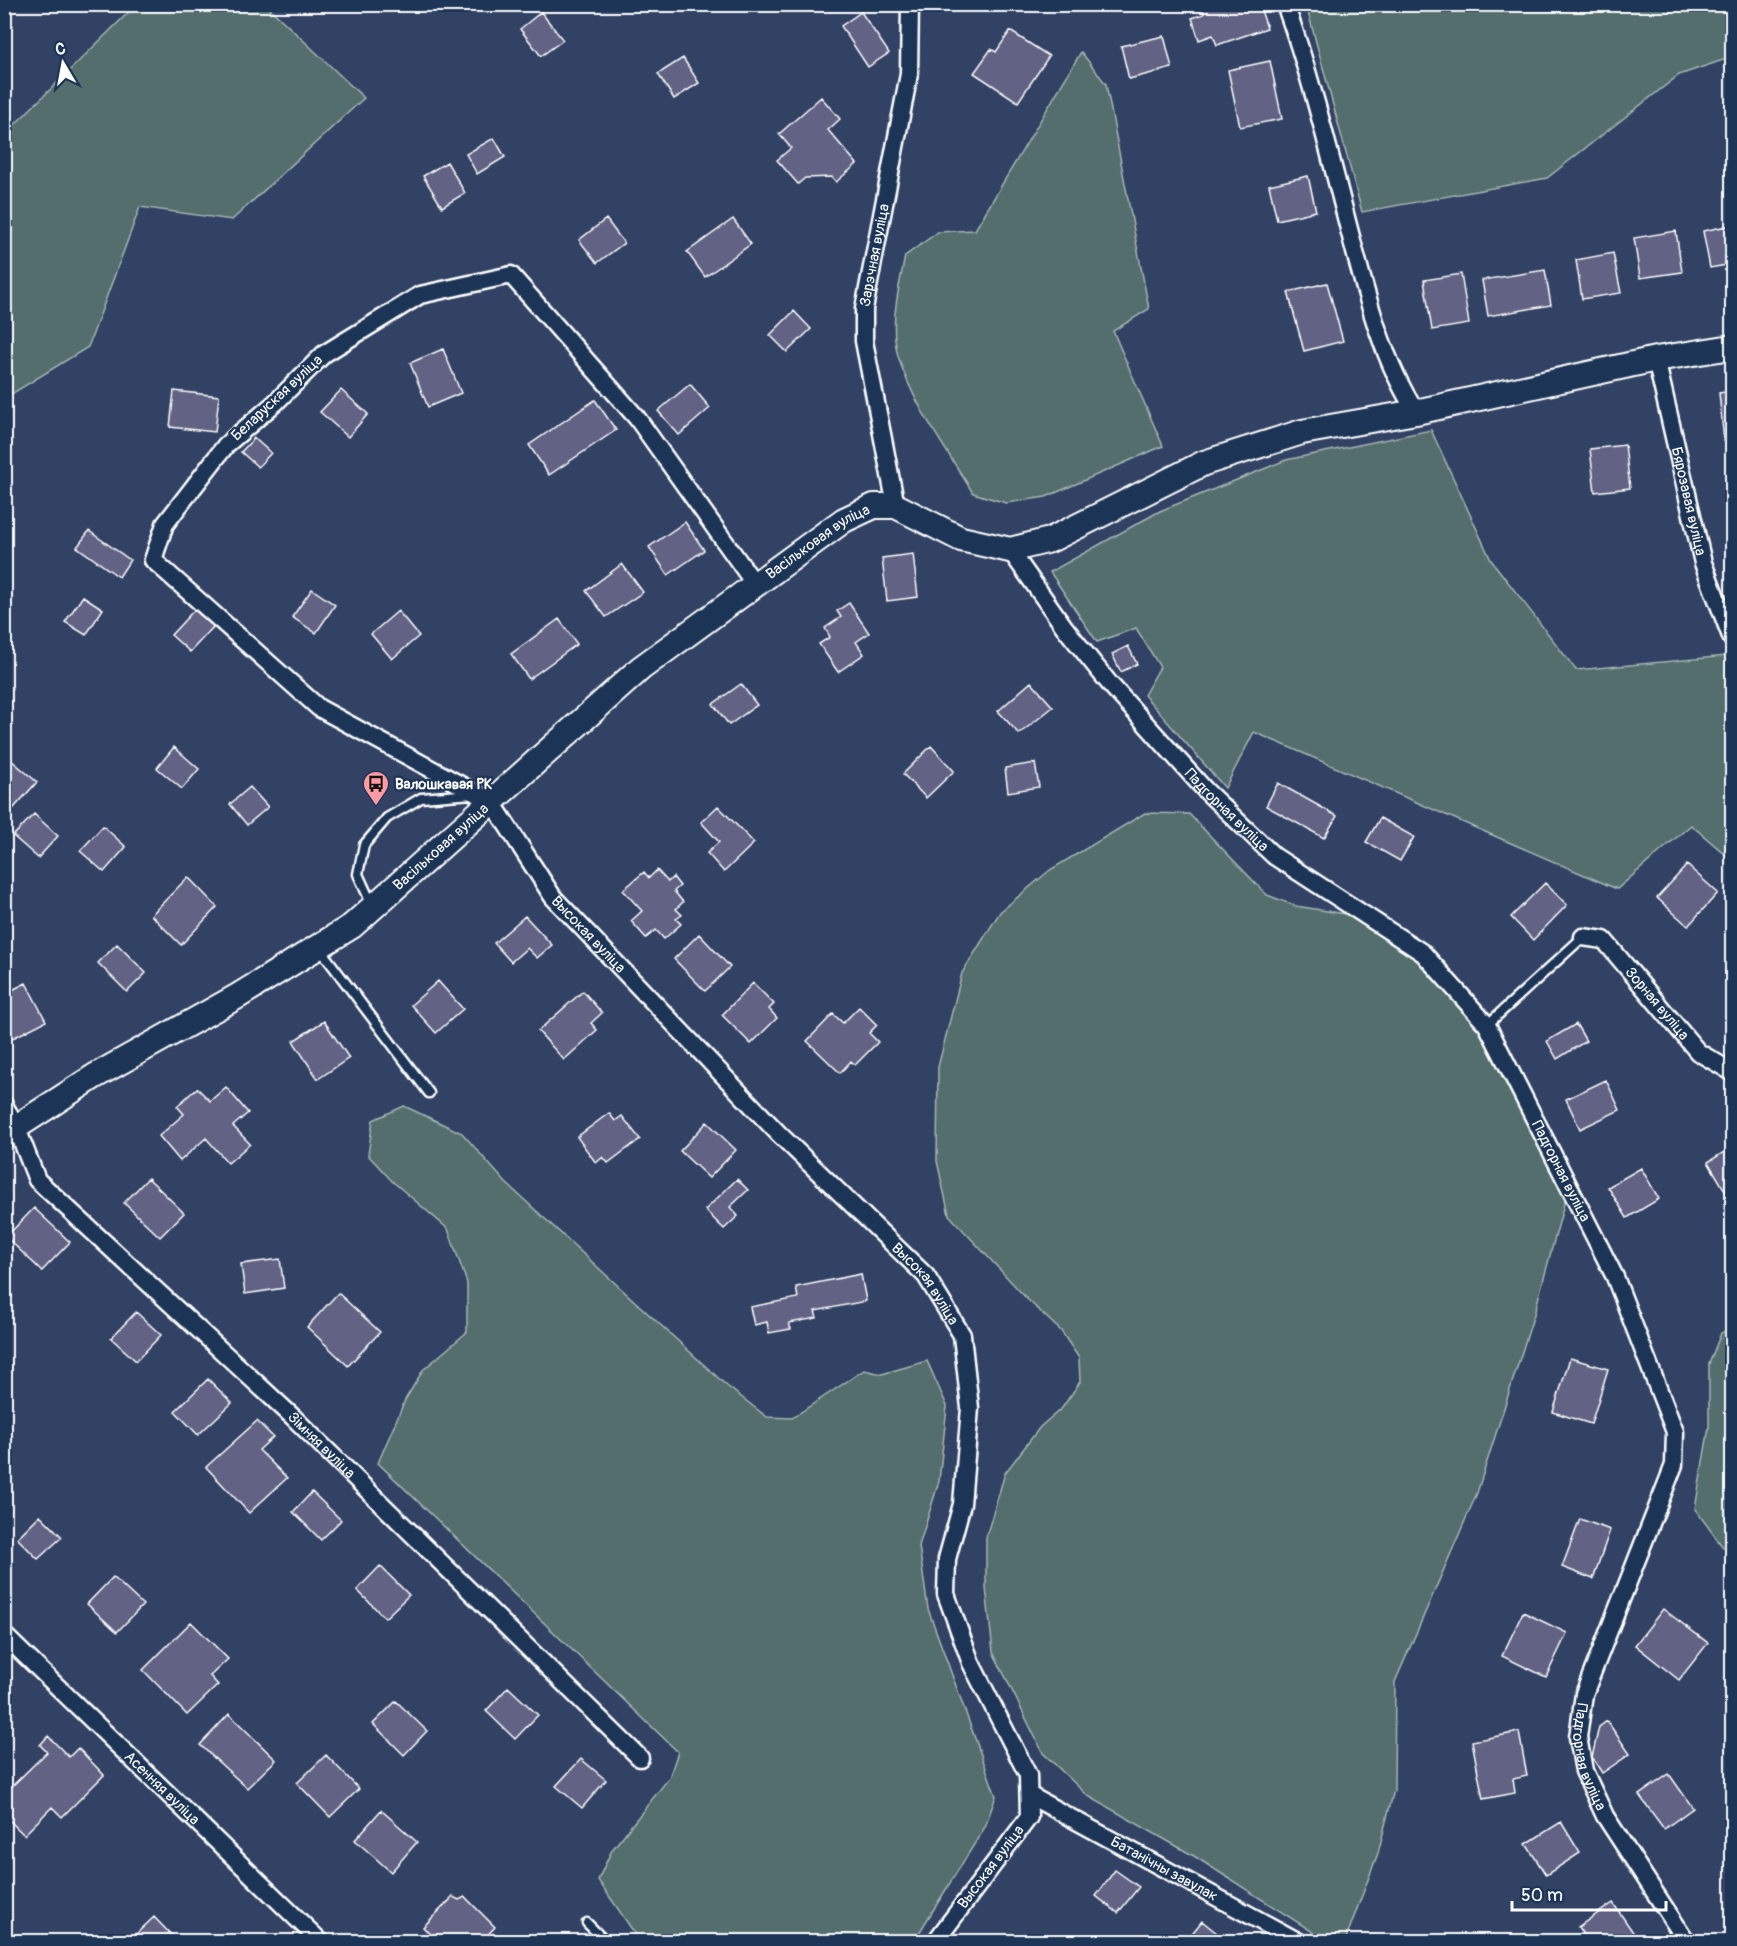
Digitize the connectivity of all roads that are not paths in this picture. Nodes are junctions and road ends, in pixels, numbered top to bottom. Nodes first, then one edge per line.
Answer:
1 (910, 4) edge
2 (1285, 4) edge
3 (1732, 347) edge
4 (1656, 359) junction
5 (1416, 412) junction
6 (906, 510) junction
7 (1010, 550) junction
8 (754, 583) junction
9 (1732, 639) edge
10 (484, 798) junction
11 (373, 907) junction
12 (1583, 937) joint
13 (318, 946) junction
14 (1487, 1025) junction
15 (1732, 1071) edge
16 (429, 1093) dead end
17 (4, 1105) edge
18 (10, 1131) edge
19 (4, 1635) edge
20 (640, 1758) dead end
21 (1029, 1796) junction
22 (587, 1923) dead end
23 (321, 1941) edge
24 (606, 1941) edge
25 (935, 1941) edge
26 (1299, 1941) edge
27 (1687, 1941) edge

1 - 6 street, Зарэчная вуліца
2 - 5 street
3 - 4 street
4 - 5 street
4 - 9 street, Бярозавая вуліца
5 - 7 street
6 - 7 street
6 - 8 street, Васільковая вуліца
7 - 14 street, Падгорная вуліца
8 - 10 street, Васільковая вуліца
8 - 10 street, Беларуская вуліца
10 - 11 street, Васільковая вуліца
10 - 11 lane
10 - 21 street, Высокая вуліца
11 - 13 street, Васільковая вуліца
12 - 14 lane
12 - 15 street, Зорная вуліца
13 - 16 lane
13 - 18 street, Васільковая вуліца
14 - 27 street, Падгорная вуліца
17 - 18 street, Зімняя вуліца
18 - 20 street, Зімняя вуліца
19 - 23 street, Асенняя вуліца
21 - 25 street, Высокая вуліца
21 - 26 street, Батанічны завулак
22 - 24 lane

